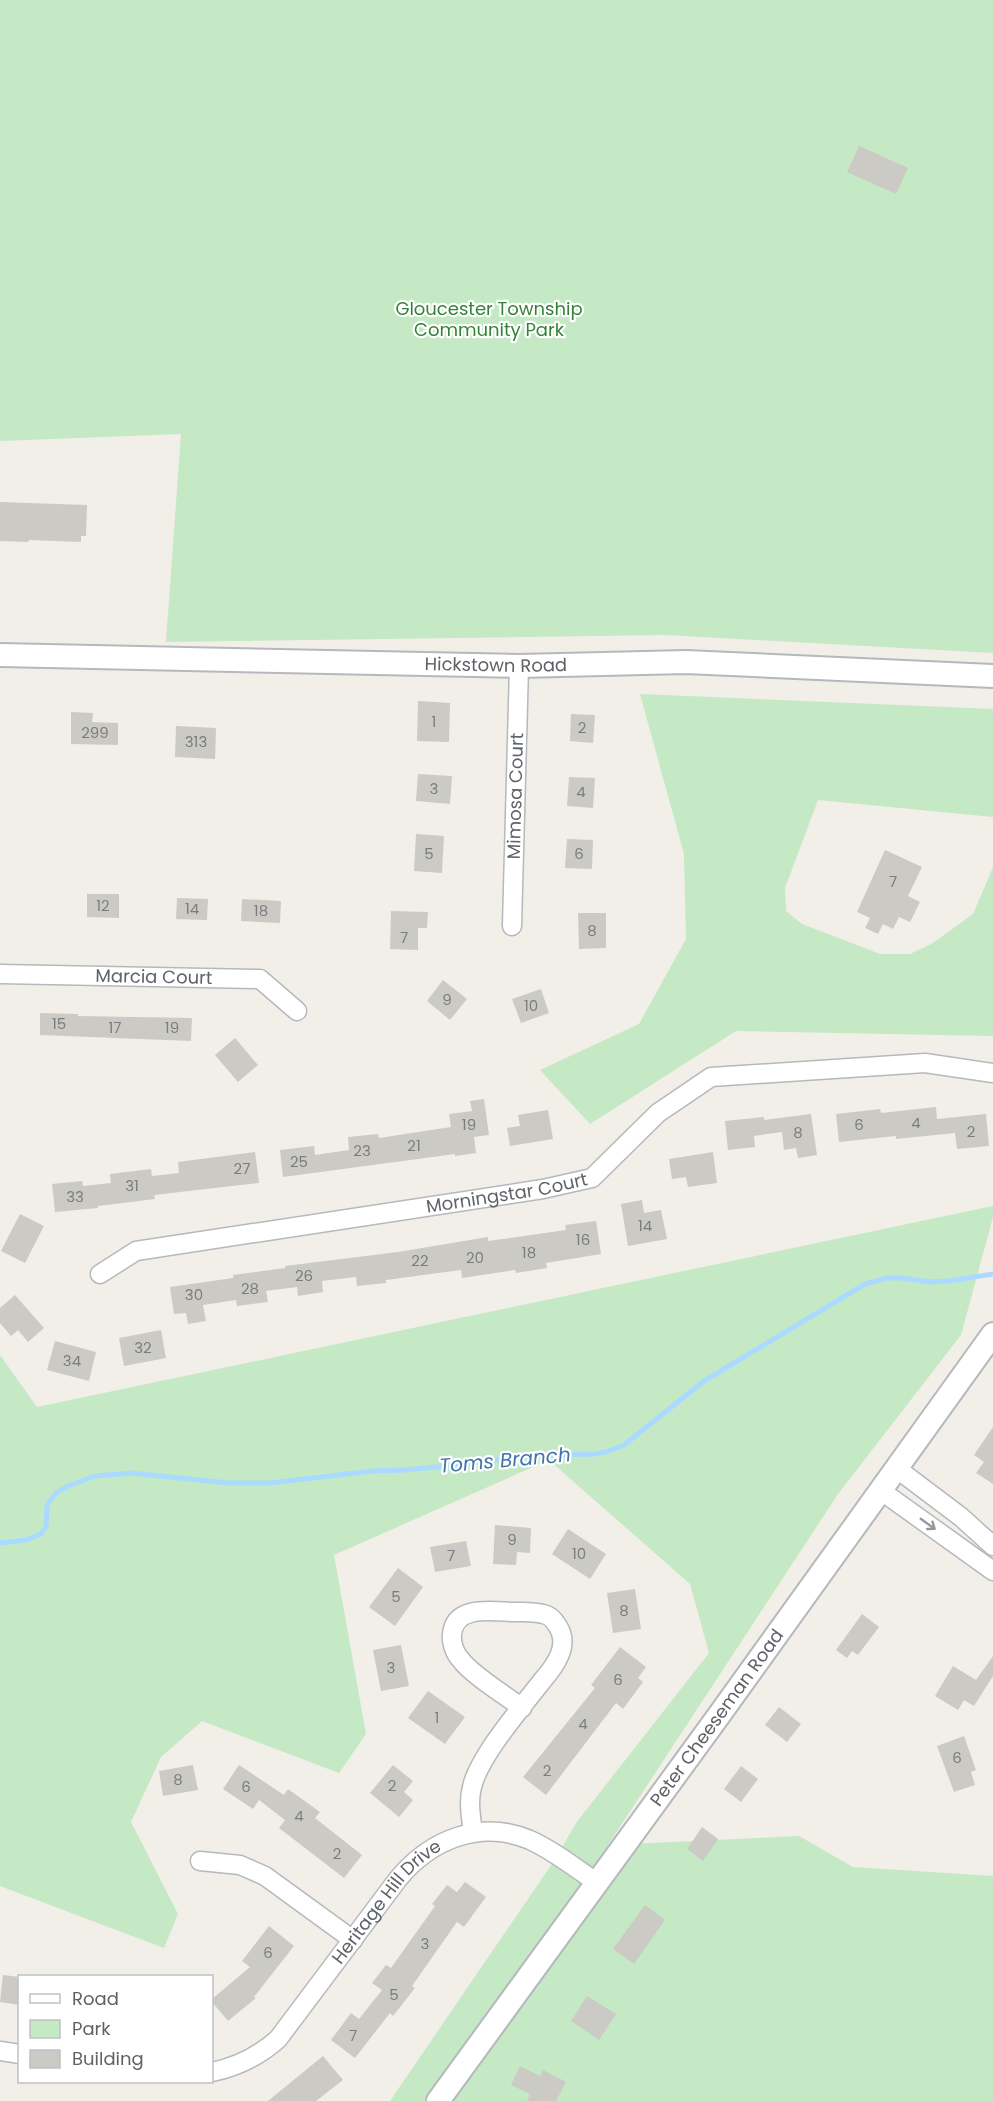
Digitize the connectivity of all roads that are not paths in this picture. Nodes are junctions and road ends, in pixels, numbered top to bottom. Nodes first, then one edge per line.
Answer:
1 (0, 655) edge
2 (519, 666) junction
3 (993, 676) edge
4 (512, 926) dead end
5 (0, 974) edge
6 (297, 1011) dead end
7 (993, 1073) edge
8 (100, 1274) dead end
9 (993, 1334) edge
10 (896, 1468) junction
11 (880, 1490) junction
12 (993, 1546) edge
13 (993, 1572) edge
14 (522, 1708) junction
15 (473, 1832) junction
16 (200, 1861) dead end
17 (597, 1883) junction
18 (353, 1940) junction
19 (0, 2051) edge
20 (18, 2054) edge
21 (213, 2072) edge
22 (438, 2101) edge

1 - 2 street, Hickstown Road
2 - 3 street, Hickstown Road
2 - 4 street, Mimosa Court
5 - 6 street, Marcia Court
7 - 8 street, Morningstar Court
9 - 10 street, Peter Cheeseman Road
10 - 11 street, Peter Cheeseman Road
10 - 12 street
11 -> 13 street
11 - 17 street, Peter Cheeseman Road
14 - 14 street
14 - 15 street
15 - 17 street, Heritage Hill Drive
15 - 18 street, Heritage Hill Drive
16 - 18 street
17 - 22 street, Peter Cheeseman Road
18 - 21 street, Heritage Hill Drive
19 - 20 street

